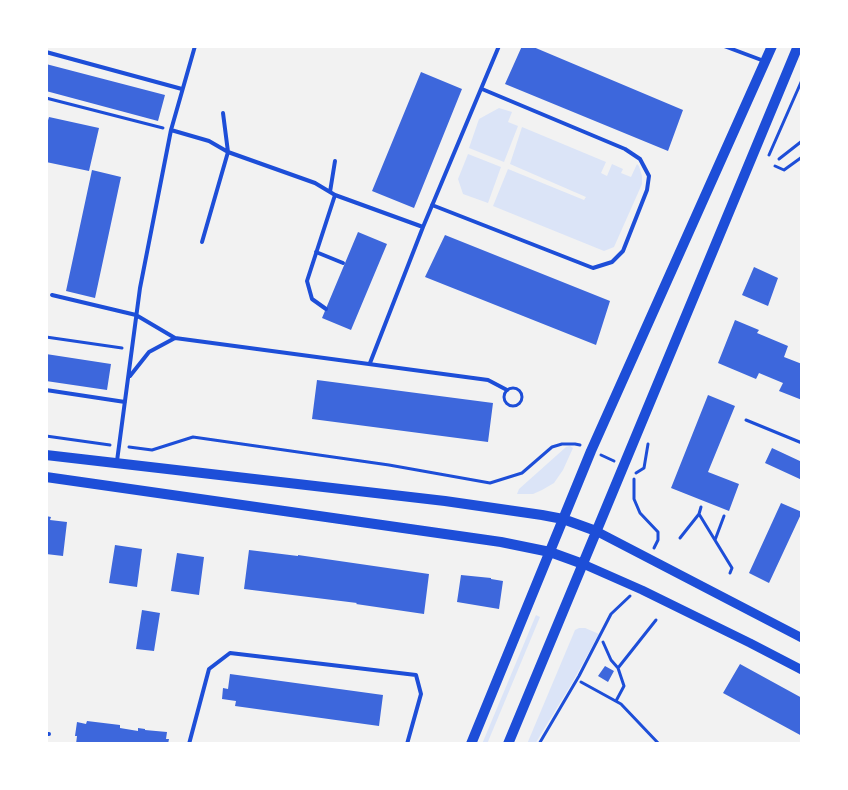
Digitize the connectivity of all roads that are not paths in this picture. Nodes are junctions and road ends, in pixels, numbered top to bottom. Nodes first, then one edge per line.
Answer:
1 (195, 46) edge
2 (499, 46) edge
3 (724, 46) edge
4 (772, 46) edge
5 (798, 46) edge
6 (46, 52) edge
7 (765, 61) junction
8 (182, 89) junction
9 (482, 89) junction
10 (223, 114) dead end
11 (171, 130) junction
12 (228, 152) junction
13 (335, 161) dead end
14 (330, 192) junction
15 (335, 195) junction
16 (432, 205) junction
17 (423, 227) junction
18 (202, 242) dead end
19 (316, 252) junction
20 (343, 263) dead end
21 (52, 295) dead end
22 (326, 308) dead end
23 (136, 315) junction
24 (175, 338) junction
25 (370, 364) junction
26 (128, 378) junction
27 (46, 390) edge
28 (507, 390) dead end
29 (125, 402) junction
30 (46, 455) edge
31 (116, 464) junction
32 (46, 477) edge
33 (563, 519) junction
34 (596, 531) junction
35 (550, 552) junction
36 (583, 564) junction
37 (802, 638) edge
38 (802, 670) edge
39 (189, 744) edge
40 (407, 744) edge
41 (471, 744) edge
42 (508, 744) edge

1 - 8 lane
2 - 9 lane
3 - 7 lane
4 - 7 main road
5 - 34 main road
6 - 8 lane
7 - 33 main road
8 - 11 lane
9 - 16 lane
9 - 16 lane
10 - 12 lane
11 - 12 lane
11 - 23 lane
12 - 14 lane
12 - 18 lane
13 - 14 lane
14 - 15 lane
15 - 17 lane
15 - 19 lane
16 - 17 lane
17 - 25 lane
19 - 20 lane
19 - 22 lane
21 - 23 lane
23 - 24 lane
23 - 26 lane
24 - 25 lane
24 - 26 lane
25 - 28 lane
26 - 29 lane
27 - 29 lane
29 - 31 lane
30 - 31 main road
31 - 33 main road
32 - 35 main road
33 - 34 main road
33 - 35 main road
34 - 36 main road
34 - 37 street
35 - 36 main road
35 - 41 main road
36 - 38 street
36 - 42 main road
39 - 40 lane

